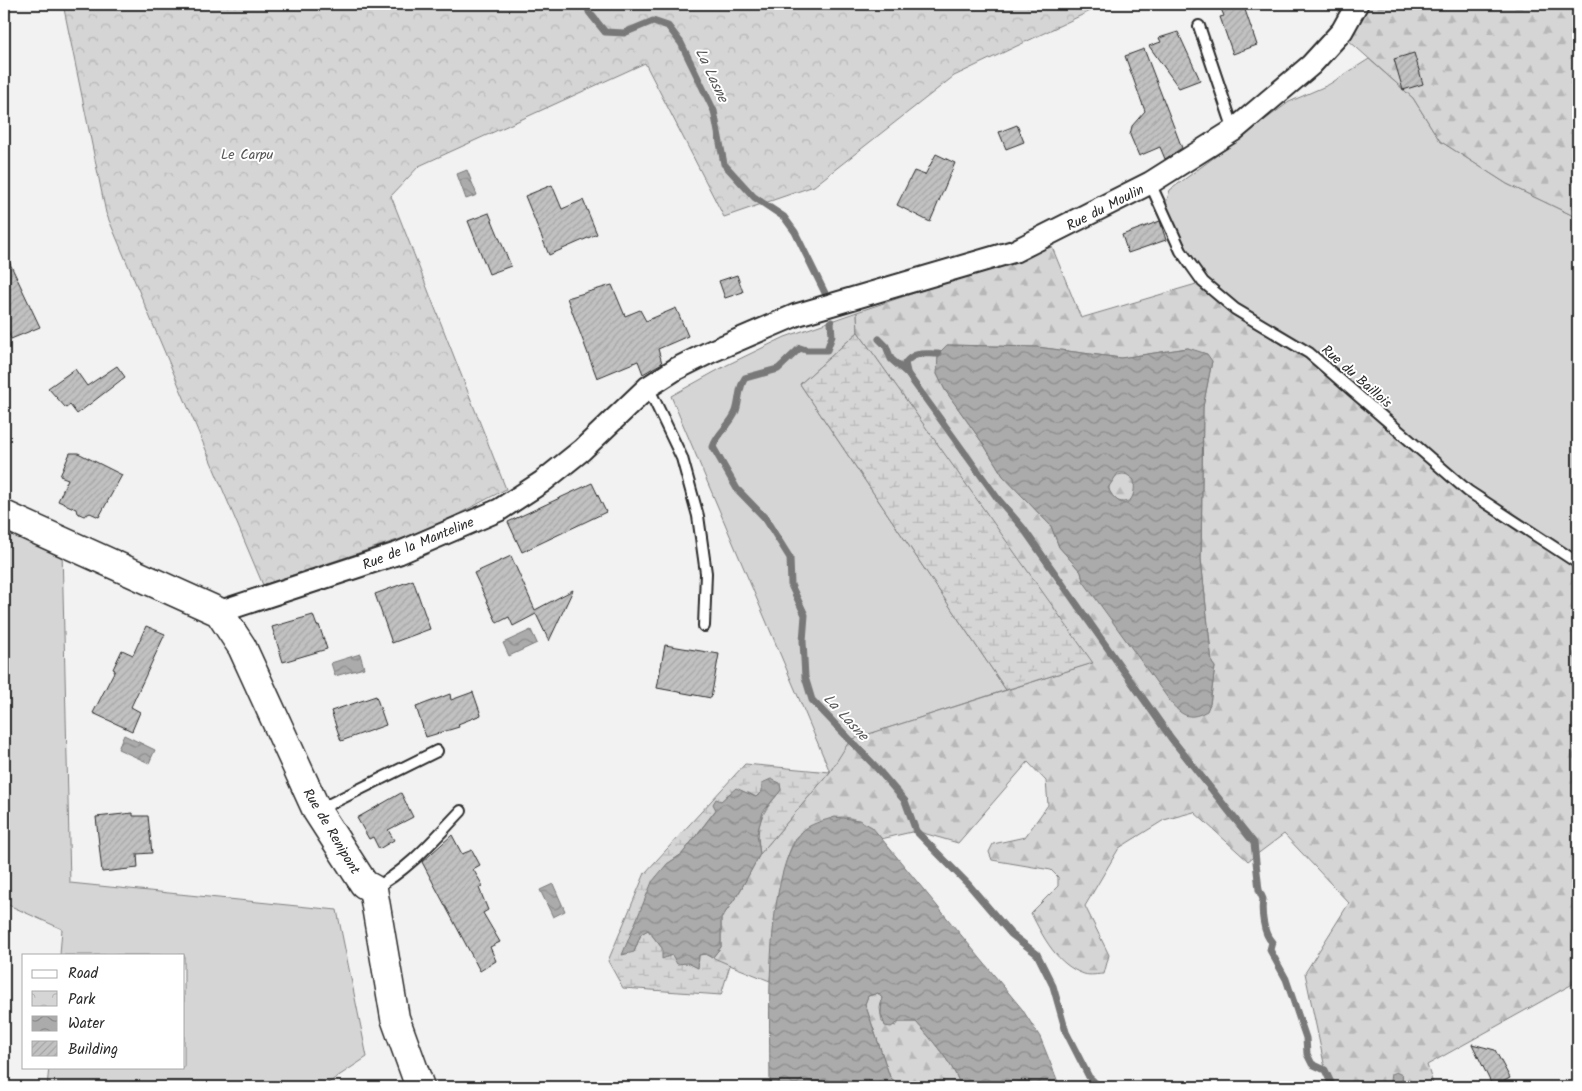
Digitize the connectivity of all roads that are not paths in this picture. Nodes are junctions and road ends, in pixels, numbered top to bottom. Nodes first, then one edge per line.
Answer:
1 (1357, 4) edge
2 (1199, 26) dead end
3 (1234, 130) junction
4 (1150, 183) junction
5 (796, 315) joint
6 (648, 387) junction
7 (4, 515) edge
8 (1578, 563) edge
9 (220, 612) junction
10 (704, 626) dead end
11 (437, 751) dead end
12 (317, 810) junction
13 (461, 811) dead end
14 (373, 889) junction
15 (420, 1087) edge

1 - 3 street, Rue du Moulin
2 - 3 lane
3 - 4 street, Rue du Moulin
4 - 5 street, Rue du Moulin
4 - 8 lane, Rue du Baillois
5 - 6 street, Rue de la Manteline
6 - 9 street, Rue de la Manteline
6 - 10 lane
7 - 9 street
9 - 12 street, Rue de Renipont
11 - 12 lane
12 - 14 street, Rue de Renipont
13 - 14 lane
14 - 15 street

